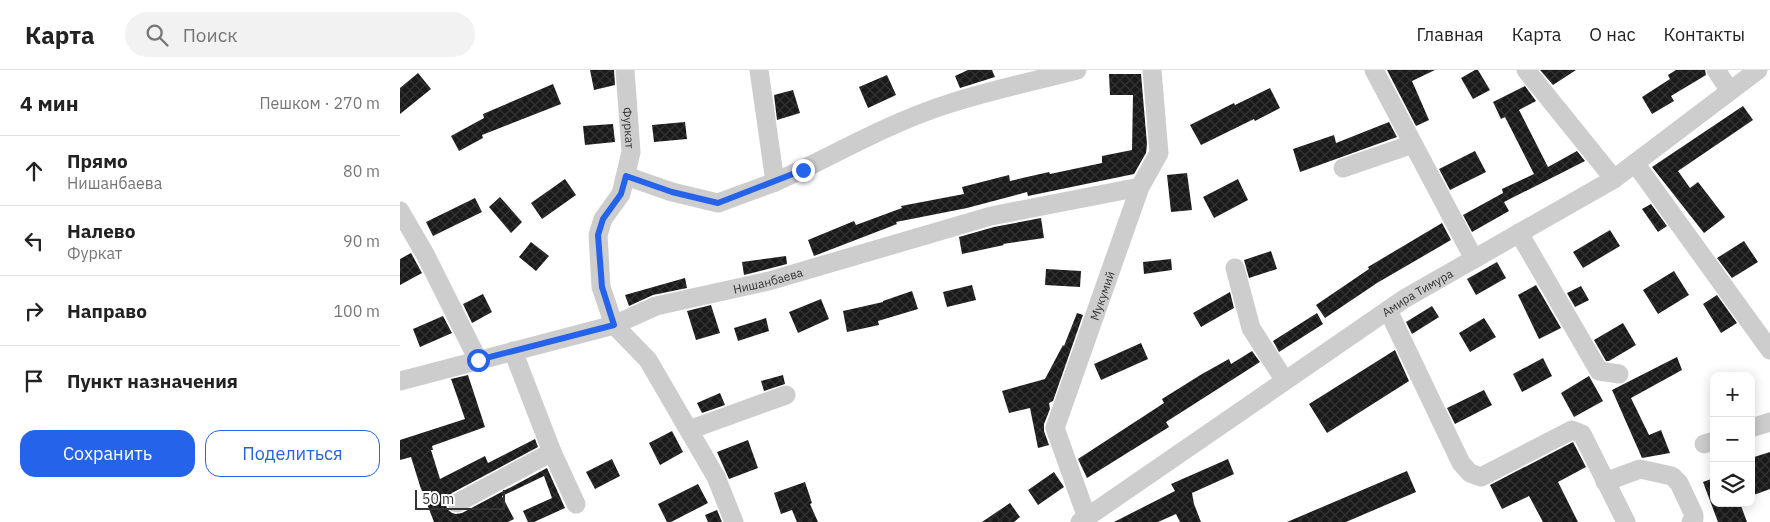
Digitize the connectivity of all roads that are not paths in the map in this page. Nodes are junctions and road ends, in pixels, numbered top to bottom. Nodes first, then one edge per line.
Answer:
1 (625, 70) edge
2 (760, 70) edge
3 (1077, 70) edge
4 (1152, 70) edge
5 (1374, 70) edge
6 (1526, 70) edge
7 (1716, 70) edge
8 (1758, 70) edge
9 (1730, 91) junction
10 (1413, 144) junction
11 (1635, 162) junction
12 (1343, 168) dead end
13 (626, 176) junction
14 (1614, 179) junction
15 (775, 182) junction
16 (1140, 187) junction
17 (400, 211) edge
18 (1519, 233) junction
19 (1474, 259) junction
20 (1235, 268) dead end
21 (1388, 310) junction
22 (614, 325) junction
23 (1770, 350) edge
24 (513, 351) junction
25 (478, 360) junction
26 (1619, 374) dead end
27 (1285, 380) junction
28 (400, 381) edge
29 (786, 395) dead end
30 (1770, 422) edge
31 (1755, 427) edge
32 (689, 430) junction
33 (552, 452) junction
34 (1605, 482) junction
35 (457, 503) dead end
36 (576, 504) dead end
37 (1083, 520) edge
38 (734, 522) edge
39 (1626, 522) edge
40 (1691, 522) edge

1 - 13 street, Фуркат
2 - 15 street
3 - 15 street
4 - 16 street, Мукумий
5 - 10 street
6 - 14 street
7 - 9 street
8 - 9 street, Амира Тимура
9 - 11 street, Амира Тимура
10 - 12 street
10 - 19 street
11 - 14 street, Амира Тимура
11 - 23 street
13 - 15 street
13 - 22 street, Фуркат
14 - 18 street, Амира Тимура
16 - 22 street, Нишанбаева
16 - 37 street, Мукумий
17 - 25 street
18 - 19 street, Амира Тимура
18 - 26 street
19 - 21 street, Амира Тимура
20 - 27 street
21 - 27 street, Амира Тимура
21 - 34 street
22 - 24 street, Нишанбаева
22 - 32 street
24 - 25 street, Нишанбаева
24 - 33 street
25 - 28 street, Нишанбаева
27 - 37 street, Амира Тимура
29 - 32 street
30 - 31 street
32 - 38 street
33 - 35 street
33 - 36 street
34 - 39 street
34 - 40 street

